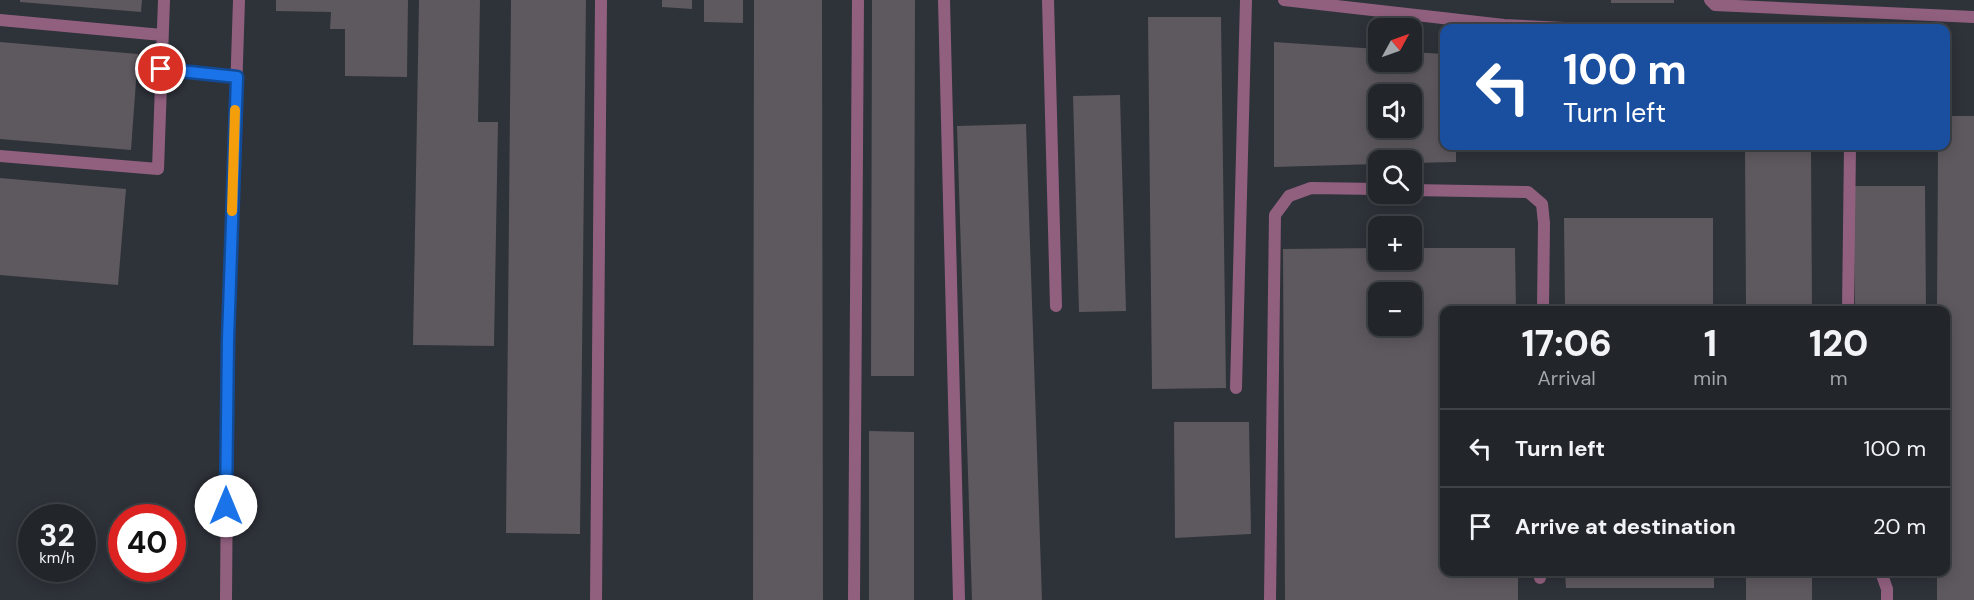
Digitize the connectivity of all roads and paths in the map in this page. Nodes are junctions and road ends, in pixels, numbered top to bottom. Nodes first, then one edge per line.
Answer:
1 (164, 0) edge
2 (239, 0) edge
3 (601, 0) edge
4 (858, 0) edge
5 (944, 0) edge
6 (1048, 0) edge
7 (1246, 0) edge
8 (1284, 0) edge
9 (1710, 0) edge
10 (1351, 4) edge
11 (1974, 17) edge
12 (0, 20) edge
13 (1497, 24) edge
14 (162, 35) junction
15 (161, 69) junction
16 (237, 77) junction
17 (1850, 150) edge
18 (0, 156) edge
19 (1368, 189) edge
20 (1422, 190) edge
21 (1056, 306) dead end
22 (1543, 306) edge
23 (1848, 306) edge
24 (1236, 388) dead end
25 (1882, 576) edge
26 (226, 600) edge
27 (596, 600) edge
28 (854, 600) edge
29 (959, 600) edge
30 (1270, 600) edge
31 (1887, 600) edge

1 - 14 street
2 - 16 street
3 - 27 street
4 - 28 street
5 - 29 street
6 - 21 street
7 - 24 street
8 - 10 street
9 - 11 street
10 - 13 street
12 - 14 street
14 - 15 street
15 - 16 street
15 - 18 street
16 - 26 street
17 - 23 street
19 - 30 street
20 - 22 street
25 - 31 street

